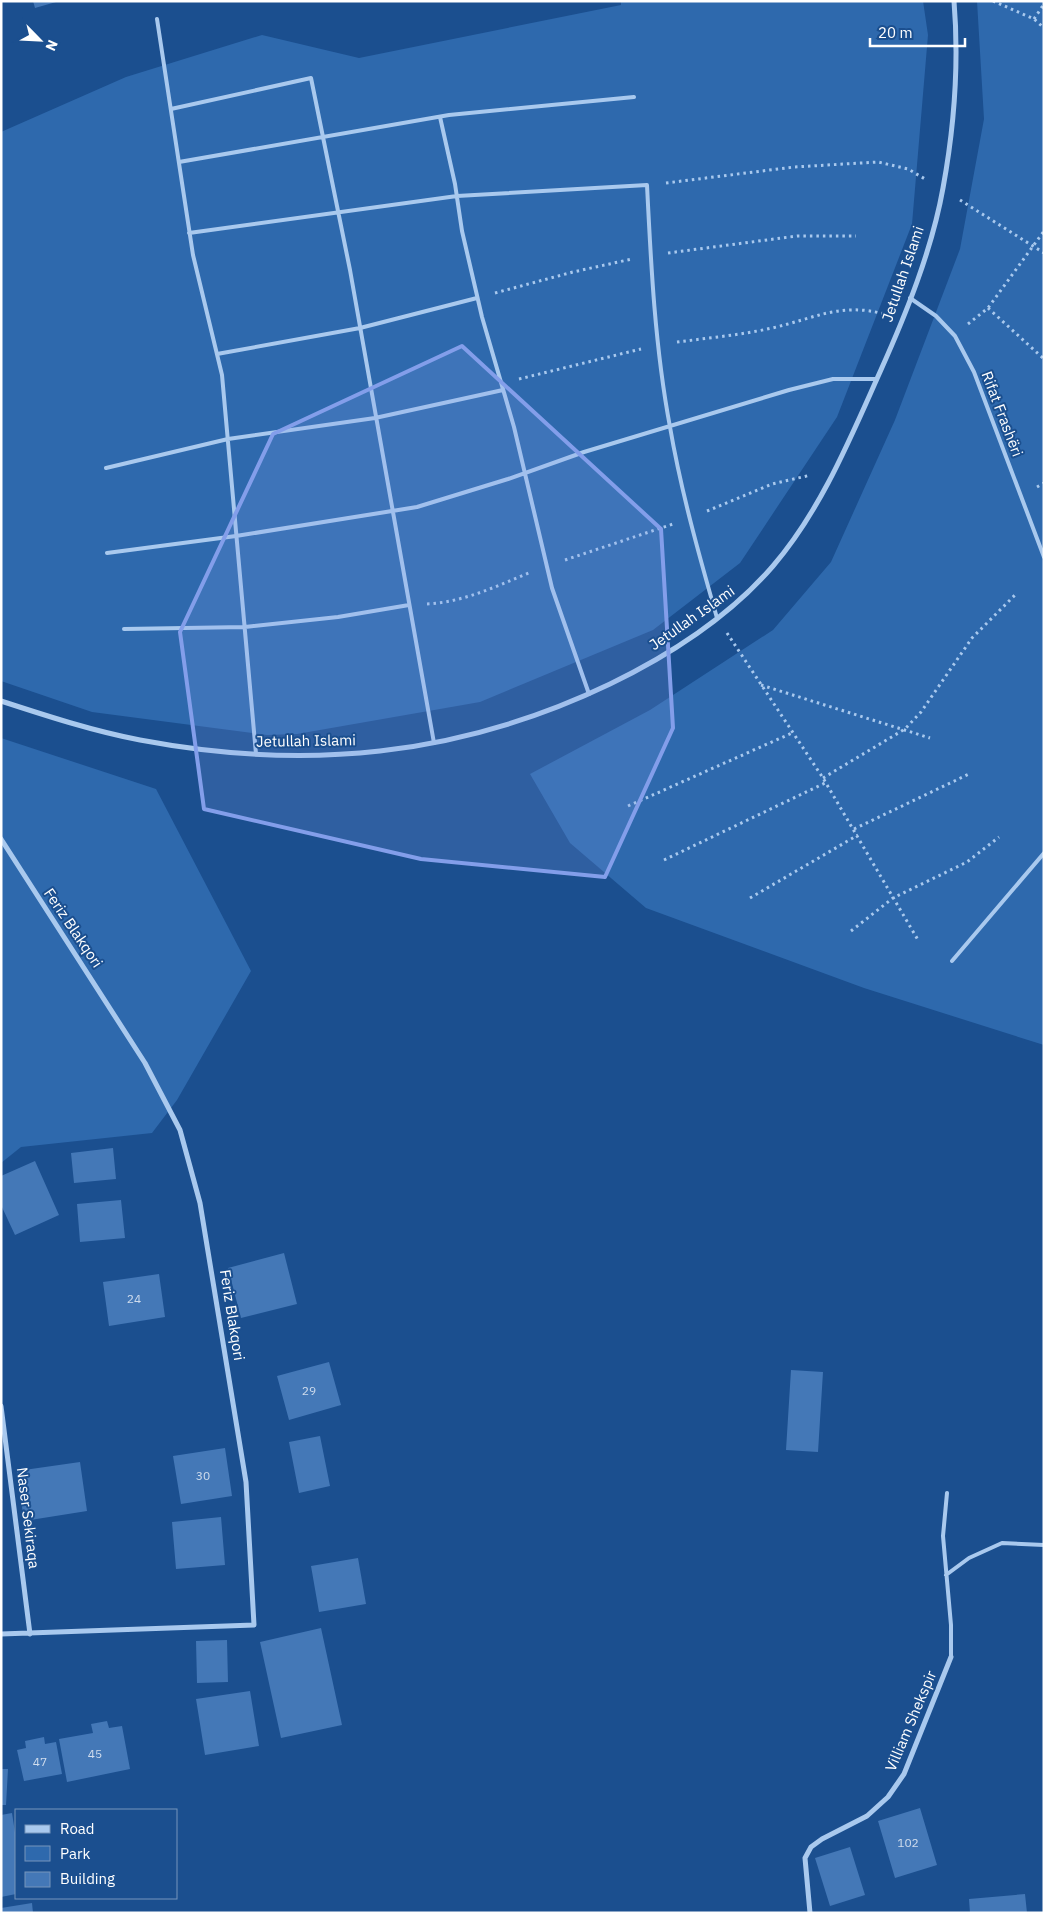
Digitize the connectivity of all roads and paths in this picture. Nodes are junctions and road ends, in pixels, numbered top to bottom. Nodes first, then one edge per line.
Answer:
1 (954, 1) edge
2 (993, 1) edge
3 (1044, 4) edge
4 (157, 19) dead end
5 (1034, 19) junction
6 (1044, 28) edge
7 (634, 97) dead end
8 (170, 110) junction
9 (440, 117) junction
10 (322, 138) junction
11 (178, 162) junction
12 (647, 185) junction
13 (943, 190) junction
14 (457, 196) junction
15 (338, 212) junction
16 (1044, 231) edge
17 (189, 233) junction
18 (1034, 246) junction
19 (1044, 253) edge
20 (477, 298) junction
21 (910, 298) junction
22 (988, 308) junction
23 (902, 319) junction
24 (360, 328) junction
25 (955, 336) junction
26 (658, 345) junction
27 (217, 354) junction
28 (1044, 359) edge
29 (877, 379) junction
30 (501, 383) junction
31 (503, 390) junction
32 (375, 418) junction
33 (670, 426) junction
34 (228, 439) junction
35 (106, 468) dead end
36 (834, 470) junction
37 (525, 473) junction
38 (392, 511) junction
39 (689, 519) junction
40 (236, 536) junction
41 (107, 553) dead end
42 (1044, 557) edge
43 (547, 566) junction
44 (1017, 593) dead end
45 (409, 605) junction
46 (716, 618) junction
47 (244, 627) junction
48 (124, 630) dead end
49 (761, 685) junction
50 (589, 694) junction
51 (1, 701) edge
52 (905, 729) junction
53 (792, 734) junction
54 (930, 738) dead end
55 (434, 743) junction
56 (256, 755) junction
57 (969, 774) dead end
58 (823, 778) junction
59 (825, 782) junction
60 (628, 806) dead end
61 (854, 829) junction
62 (858, 835) junction
63 (999, 837) dead end
64 (1, 839) edge
65 (1044, 853) edge
66 (664, 860) dead end
67 (750, 898) dead end
68 (894, 898) junction
69 (851, 930) dead end
70 (918, 940) dead end
71 (952, 960) dead end
72 (1, 1406) edge
73 (947, 1493) dead end
74 (1044, 1545) edge
75 (946, 1575) junction
76 (1, 1634) edge
77 (30, 1634) junction
78 (951, 1657) joint
79 (810, 1913) edge

1 - 13 street, Jetullah Islami
2 - 5 path
3 - 5 path
4 - 8 lane
5 - 6 path
7 - 9 lane
8 - 10 lane
8 - 11 lane
9 - 10 lane
9 - 14 lane
10 - 11 lane
10 - 15 lane
11 - 17 lane
12 - 13 path
12 - 14 lane
12 - 26 lane
13 - 18 path
13 - 21 street, Jetullah Islami
14 - 15 lane
14 - 20 lane
15 - 17 lane
15 - 24 lane
16 - 18 path
17 - 27 lane
18 - 19 path
18 - 22 path
20 - 24 lane
20 - 30 lane
21 - 23 street, Jetullah Islami
21 - 25 lane, Rifat Frashëri
22 - 25 path
22 - 28 path
23 - 26 path
23 - 29 street, Jetullah Islami
24 - 27 lane
24 - 32 lane
25 - 42 lane, Rifat Frashëri
26 - 30 path
26 - 33 lane
27 - 34 lane
29 - 33 lane
29 - 36 street, Jetullah Islami
30 - 31 lane
31 - 32 lane
31 - 37 lane
32 - 34 lane
32 - 38 lane
33 - 37 lane
33 - 39 lane
34 - 35 lane
34 - 40 lane
36 - 39 path
36 - 46 street, Jetullah Islami
37 - 38 lane
37 - 43 lane
38 - 40 lane
38 - 45 lane
39 - 43 path
39 - 46 lane
40 - 41 lane
40 - 47 lane
43 - 45 path
43 - 50 lane
44 - 52 path
45 - 47 lane
45 - 55 lane
46 - 49 path
46 - 50 street, Jetullah Islami
47 - 48 lane
47 - 56 lane
49 - 52 path
49 - 53 path
50 - 55 street, Jetullah Islami
51 - 56 street, Jetullah Islami
52 - 54 path
52 - 58 path
53 - 58 path
53 - 60 path
55 - 56 street, Jetullah Islami
57 - 61 path
58 - 59 path
59 - 61 path
59 - 66 path
61 - 62 path
62 - 67 path
62 - 68 path
63 - 68 path
64 - 77 street, Feriz Blakqori
65 - 71 lane
68 - 69 path
68 - 70 path
72 - 77 street, Naser Sekiraqa
73 - 75 lane, Villiam Shekspir
74 - 75 lane
75 - 78 lane, Villiam Shekspir
76 - 77 street
78 - 79 street, Villiam Shekspir

